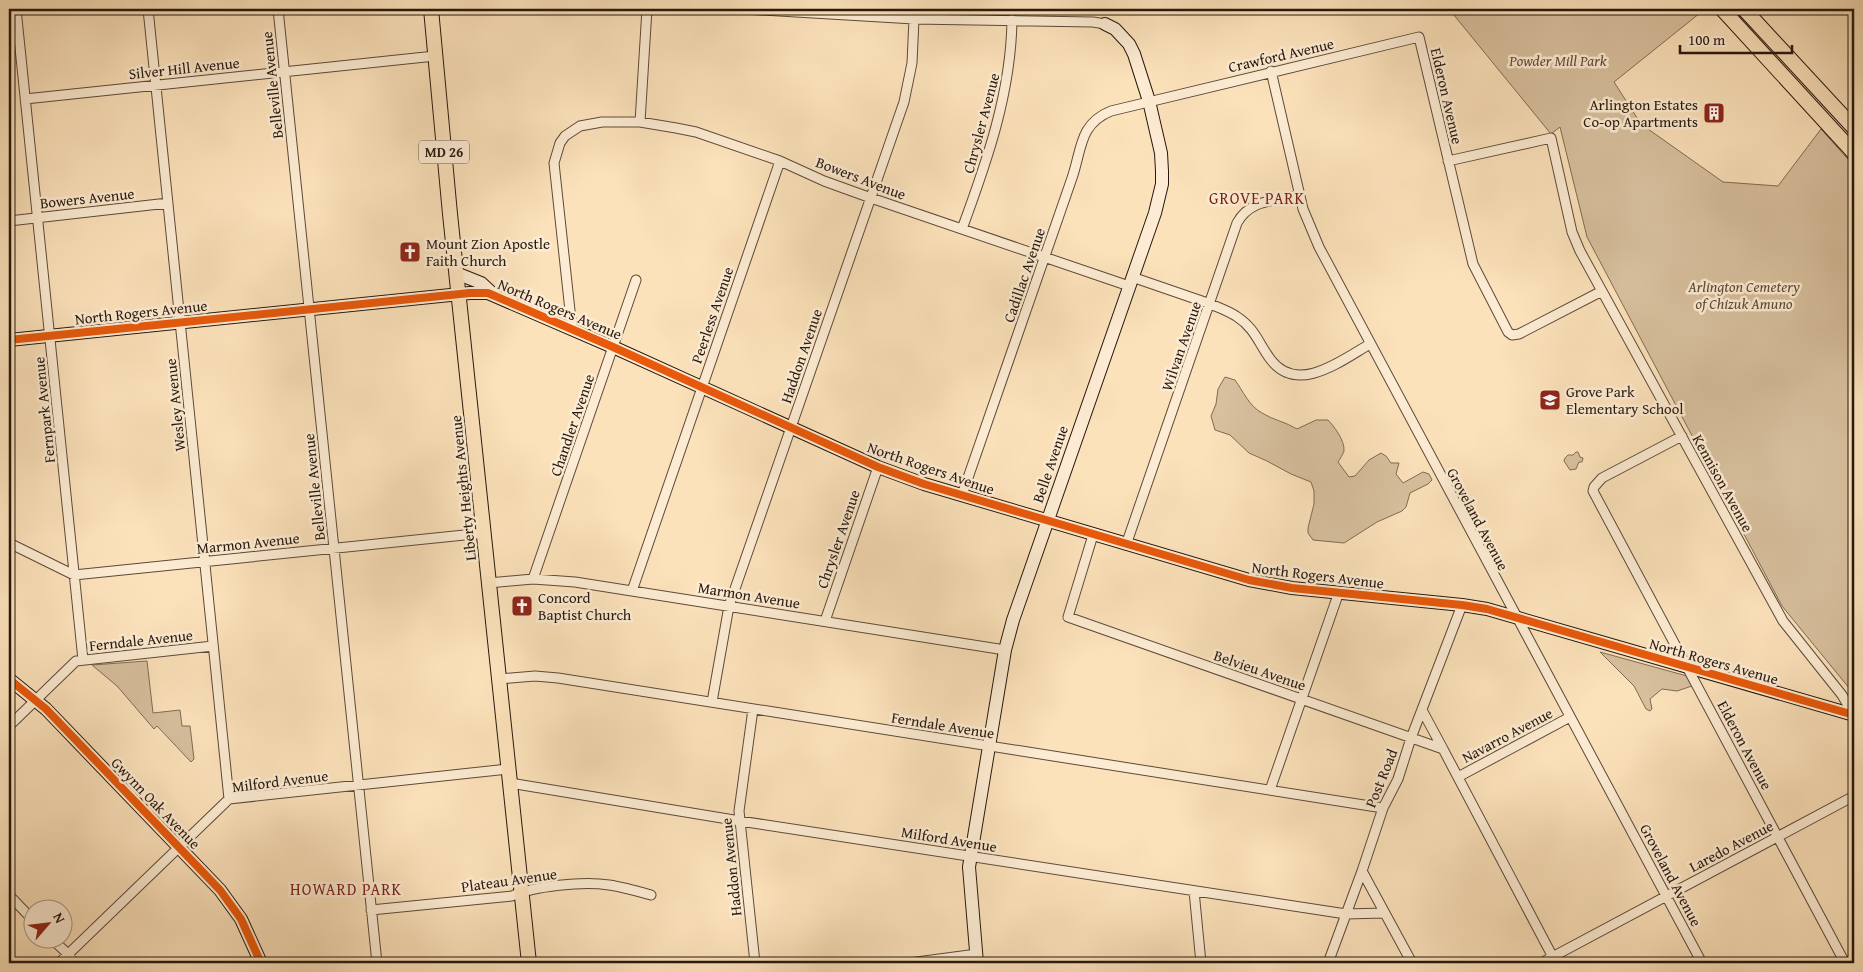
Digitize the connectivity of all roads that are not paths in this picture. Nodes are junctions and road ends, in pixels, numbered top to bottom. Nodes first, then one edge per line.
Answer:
1 (16, 9) edge
2 (148, 9) edge
3 (278, 9) edge
4 (431, 9) edge
5 (647, 9) edge
6 (744, 9) edge
7 (1722, 9) edge
8 (1744, 9) edge
9 (914, 19) junction
10 (1012, 20) junction
11 (1105, 24) joint
12 (1419, 37) joint
13 (435, 56) junction
14 (1271, 71) junction
15 (284, 72) junction
16 (156, 85) junction
17 (25, 98) junction
18 (1149, 101) junction
19 (640, 122) junction
20 (1854, 128) edge
21 (1854, 153) edge
22 (780, 161) junction
23 (1448, 161) junction
24 (1300, 195) junction
25 (871, 198) junction
26 (168, 203) junction
27 (38, 218) junction
28 (9, 221) edge
29 (962, 229) junction
30 (1045, 257) junction
31 (456, 273) junction
32 (636, 280) dead end
33 (1130, 282) junction
34 (1602, 291) junction
35 (459, 294) junction
36 (494, 294) junction
37 (1210, 304) junction
38 (309, 310) junction
39 (180, 322) junction
40 (572, 329) junction
41 (50, 336) junction
42 (9, 340) edge
43 (1370, 344) junction
44 (613, 347) junction
45 (702, 388) junction
46 (790, 427) junction
47 (1682, 436) junction
48 (878, 467) junction
49 (962, 495) junction
50 (1048, 521) junction
51 (484, 533) junction
52 (1093, 535) junction
53 (9, 543) edge
54 (1126, 545) junction
55 (334, 548) junction
56 (204, 562) junction
57 (74, 575) junction
58 (533, 579) junction
59 (489, 583) junction
60 (632, 591) junction
61 (1339, 592) junction
62 (1462, 605) junction
63 (729, 606) junction
64 (1516, 617) junction
65 (825, 621) junction
66 (213, 646) junction
67 (1005, 650) junction
68 (83, 660) junction
69 (1689, 668) junction
70 (9, 679) edge
71 (499, 679) junction
72 (1302, 699) junction
73 (36, 700) junction
74 (712, 702) junction
75 (753, 709) junction
76 (1422, 710) junction
77 (1854, 715) edge
78 (1570, 717) junction
79 (9, 726) edge
80 (1411, 738) junction
81 (989, 746) junction
82 (1443, 749) junction
83 (509, 776) junction
84 (1458, 777) junction
85 (358, 785) junction
86 (1270, 790) junction
87 (1854, 796) edge
88 (229, 799) junction
89 (1383, 808) junction
90 (740, 821) junction
91 (1778, 837) junction
92 (179, 847) junction
93 (971, 856) junction
94 (1362, 870) junction
95 (521, 892) junction
96 (1194, 892) junction
97 (9, 895) edge
98 (651, 895) dead end
99 (1666, 896) junction
100 (22, 909) edge
101 (371, 910) junction
102 (1384, 913) junction
103 (1346, 914) junction
104 (64, 950) edge
105 (68, 954) junction
106 (977, 959) edge
107 (1555, 960) edge
108 (59, 963) edge
109 (74, 963) edge
110 (261, 963) edge
111 (377, 963) edge
112 (529, 963) edge
113 (754, 963) edge
114 (909, 963) edge
115 (1201, 963) edge
116 (1328, 963) edge
117 (1412, 963) edge
118 (1541, 963) edge
119 (1702, 963) edge
120 (1845, 963) edge

1 - 17 street, Fernpark Avenue
2 - 16 street, Wesley Avenue
3 - 15 street, Belleville Avenue
4 - 13 main road, Liberty Heights Avenue / MD 26
5 - 19 street
6 - 9 street
7 - 21 main road
8 - 20 main road
9 - 10 street
9 - 25 street, Haddon Avenue
10 - 11 street
10 - 29 street, Chrysler Avenue
11 - 18 street, Belle Avenue
12 - 14 street, Crawford Avenue
12 - 23 street, Elderon Avenue
13 - 15 street, Silver Hill Avenue
13 - 31 main road, Liberty Heights Avenue / MD 26
14 - 18 street, Crawford Avenue
14 - 24 street, Groveland Avenue
15 - 16 street, Silver Hill Avenue
15 - 38 street, Belleville Avenue
16 - 17 street, Silver Hill Avenue
16 - 26 street, Wesley Avenue
17 - 27 street, Fernpark Avenue
18 - 30 street, Cadillac Avenue
18 - 33 street, Belle Avenue
19 - 22 street, Bowers Avenue
19 - 40 street, Bowers Avenue
22 - 25 street, Bowers Avenue
22 - 45 street, Peerless Avenue
23 - 34 street, Kennison Avenue
23 - 34 street, Elderon Avenue
24 - 37 street, Wilvan Avenue
24 - 43 street, Groveland Avenue
25 - 29 street, Bowers Avenue
25 - 46 street, Haddon Avenue
26 - 27 street, Bowers Avenue
26 - 39 street, Wesley Avenue
27 - 28 street, Bowers Avenue
27 - 41 street, Fernpark Avenue
29 - 30 street, Bowers Avenue
30 - 33 street, Bowers Avenue
30 - 49 street, Cadillac Avenue
31 - 35 main road, Liberty Heights Avenue / MD 26
31 - 36 street
32 - 44 street, Chandler Avenue
33 - 37 street, Bowers Avenue
33 - 50 street, Belle Avenue
34 - 47 street, Kennison Avenue
35 - 36 street, North Rogers Avenue
35 - 38 street, North Rogers Avenue
35 - 51 main road, Liberty Heights Avenue / MD 26
36 - 40 street, North Rogers Avenue
37 - 43 street, Bowers Avenue
37 - 54 street, Wilvan Avenue
38 - 39 street, North Rogers Avenue
38 - 55 street, Belleville Avenue
39 - 41 street, North Rogers Avenue
39 - 56 street, Wesley Avenue
40 - 44 street, North Rogers Avenue
41 - 42 street, North Rogers Avenue
41 - 57 street, Fernpark Avenue
43 - 64 street, Groveland Avenue
44 - 45 street, North Rogers Avenue
44 - 58 street, Chandler Avenue
45 - 46 street, North Rogers Avenue
45 - 60 street, Peerless Avenue
46 - 48 street, North Rogers Avenue
46 - 63 street, Haddon Avenue
47 - 69 street, Elderon Avenue
47 - 77 street, Kennison Avenue
48 - 49 street, North Rogers Avenue
48 - 65 street, Chrysler Avenue
49 - 50 street, North Rogers Avenue
50 - 52 street, North Rogers Avenue
50 - 67 street, Belle Avenue
51 - 55 street, Marmon Avenue
51 - 59 main road, Liberty Heights Avenue / MD 26
52 - 54 street, North Rogers Avenue
52 - 72 street, Belvieu Avenue
53 - 57 street
54 - 61 street, North Rogers Avenue
55 - 56 street, Marmon Avenue
55 - 85 street, Belleville Avenue
56 - 57 street, Marmon Avenue
56 - 66 street, Wesley Avenue
57 - 68 street, Fernpark Avenue
58 - 59 street, Marmon Avenue
58 - 60 street, Marmon Avenue
59 - 71 main road, Liberty Heights Avenue / MD 26
60 - 63 street, Marmon Avenue
61 - 62 street, North Rogers Avenue
61 - 72 street
62 - 64 street, North Rogers Avenue
62 - 76 street, Post Road
63 - 65 street, Marmon Avenue
63 - 74 street, Haddon Avenue
64 - 69 street, North Rogers Avenue
64 - 78 street, Groveland Avenue
65 - 67 street, Marmon Avenue
66 - 68 street, Ferndale Avenue
66 - 88 street, Wesley Avenue
67 - 81 street, Belle Avenue
68 - 73 street, Ferndale Avenue
69 - 77 street, North Rogers Avenue
69 - 91 street, Elderon Avenue
70 - 73 street, Gwynn Oak Avenue
71 - 74 street, Ferndale Avenue
71 - 83 main road, Liberty Heights Avenue / MD 26
72 - 80 street, Belvieu Avenue
72 - 86 street
73 - 79 street, Ferndale Avenue
73 - 92 street, Gwynn Oak Avenue
74 - 75 street, Ferndale Avenue
75 - 81 street, Ferndale Avenue
75 - 90 street, Haddon Avenue
76 - 80 street, Post Road
76 - 82 street
78 - 84 street, Navarro Avenue
78 - 99 street, Groveland Avenue
80 - 82 street, Belvieu Avenue
80 - 89 street, Post Road
81 - 86 street, Ferndale Avenue
81 - 93 street, Belle Avenue
82 - 84 street
83 - 85 street, Milford Avenue
83 - 90 street, Milford Avenue
83 - 95 main road, Liberty Heights Avenue / MD 26
84 - 107 street
85 - 88 street, Milford Avenue
85 - 101 street, Belleville Avenue
86 - 89 street, Ferndale Avenue
87 - 91 street, Laredo Avenue
88 - 92 street, Milford Avenue
89 - 94 street, Post Road
90 - 93 street, Milford Avenue
90 - 113 street, Haddon Avenue
91 - 99 street, Laredo Avenue
91 - 120 street, Elderon Avenue
92 - 105 street, Milford Avenue
92 - 110 street, Gwynn Oak Avenue
93 - 96 street, Milford Avenue
93 - 106 street, Belle Avenue
94 - 102 street
94 - 103 street, Post Road
95 - 98 street, Plateau Avenue
95 - 101 street, Plateau Avenue
95 - 112 main road, Liberty Heights Avenue / MD 26
96 - 103 street, Milford Avenue
96 - 115 street
97 - 100 street
99 - 107 street, Laredo Avenue
99 - 119 street, Groveland Avenue
101 - 111 street, Belleville Avenue
102 - 103 street, Milford Avenue
102 - 117 street
103 - 116 street, Post Road
104 - 105 street
105 - 108 street, Milford Avenue
105 - 109 street
106 - 114 street
107 - 118 street, Laredo Avenue

